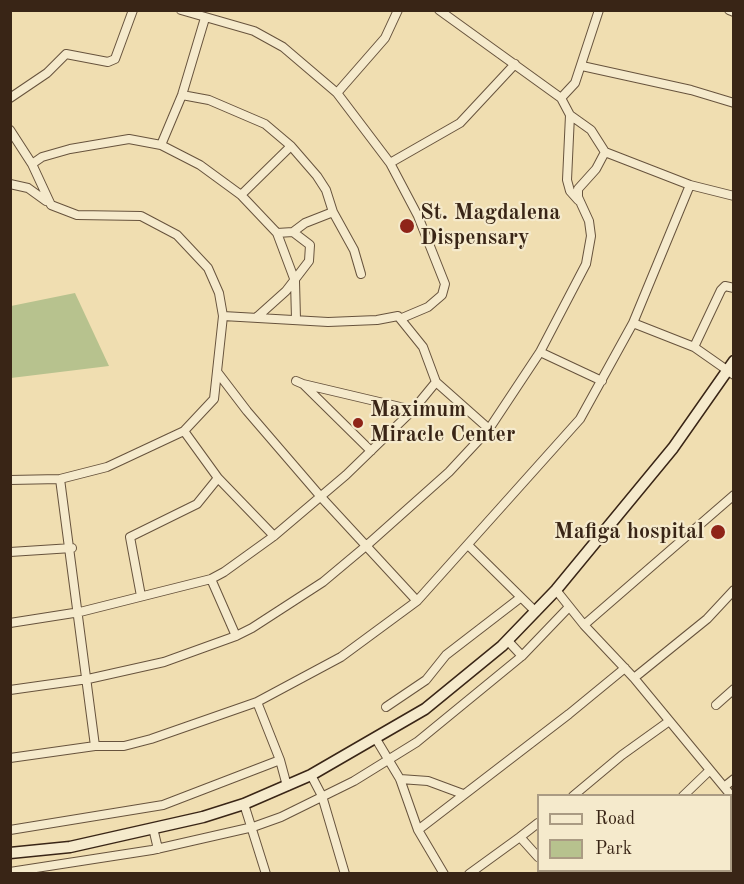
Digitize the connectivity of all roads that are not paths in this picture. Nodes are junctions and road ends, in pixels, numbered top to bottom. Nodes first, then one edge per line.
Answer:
1 (133, 10) edge
2 (182, 10) edge
3 (398, 10) edge
4 (439, 10) edge
5 (598, 10) edge
6 (729, 10) edge
7 (734, 12) edge
8 (205, 18) junction
9 (515, 64) junction
10 (582, 66) junction
11 (337, 93) junction
12 (182, 94) junction
13 (10, 98) edge
14 (561, 98) junction
15 (734, 103) edge
16 (570, 115) junction
17 (10, 130) edge
18 (161, 145) junction
19 (291, 146) junction
20 (605, 152) junction
21 (390, 163) junction
22 (32, 164) junction
23 (10, 184) edge
24 (690, 185) junction
25 (241, 195) junction
26 (734, 196) edge
27 (582, 203) junction
28 (51, 206) junction
29 (333, 212) junction
30 (293, 232) junction
31 (277, 233) junction
32 (361, 274) dead end
33 (295, 281) junction
34 (734, 288) edge
35 (223, 315) junction
36 (257, 317) junction
37 (402, 318) junction
38 (296, 319) junction
39 (633, 323) junction
40 (694, 347) junction
41 (540, 352) junction
42 (732, 369) edge
43 (218, 373) junction
44 (602, 381) junction
45 (436, 382) junction
46 (413, 410) junction
47 (489, 429) junction
48 (184, 431) junction
49 (370, 451) junction
50 (218, 477) junction
51 (60, 479) junction
52 (10, 480) edge
53 (734, 495) edge
54 (321, 497) junction
55 (274, 536) junction
56 (468, 545) junction
57 (366, 546) junction
58 (72, 548) junction
59 (10, 552) edge
60 (211, 579) junction
61 (556, 590) junction
62 (734, 590) edge
63 (141, 596) junction
64 (520, 598) junction
65 (417, 601) junction
66 (569, 607) junction
67 (80, 612) junction
68 (536, 612) junction
69 (10, 623) edge
70 (584, 625) junction
71 (236, 636) junction
72 (508, 641) junction
73 (522, 656) junction
74 (625, 668) junction
75 (634, 678) junction
76 (88, 679) junction
77 (734, 689) edge
78 (10, 690) edge
79 (257, 702) junction
80 (716, 705) dead end
81 (386, 707) dead end
82 (668, 722) junction
83 (376, 739) junction
84 (96, 746) junction
85 (10, 758) edge
86 (280, 760) junction
87 (390, 762) junction
88 (709, 771) junction
89 (312, 775) junction
90 (400, 779) junction
91 (734, 779) edge
92 (287, 786) junction
93 (724, 787) junction
94 (463, 794) junction
95 (574, 794) edge
96 (684, 794) edge
97 (730, 794) edge
98 (322, 796) junction
99 (244, 804) junction
100 (537, 824) edge
101 (253, 827) junction
102 (153, 828) junction
103 (10, 830) edge
104 (418, 830) junction
105 (520, 837) junction
106 (158, 849) junction
107 (10, 853) edge
108 (537, 856) edge
109 (10, 873) edge
110 (266, 873) edge
111 (345, 873) edge
112 (444, 873) edge
113 (469, 873) edge

1 - 13 street
2 - 8 street
3 - 11 street
4 - 9 street
5 - 10 street
6 - 7 street
8 - 11 street
8 - 12 street
9 - 14 street
9 - 21 street
10 - 14 street
10 - 15 street
11 - 21 street
12 - 18 street
12 - 19 street
14 - 16 street
16 - 20 street
16 - 27 street
17 - 22 street
18 - 22 street
18 - 25 street
19 - 25 street
19 - 29 street
20 - 24 street
20 - 27 street
21 - 37 street
22 - 28 street
23 - 28 street
24 - 26 street
24 - 39 street
25 - 31 street
27 - 41 street
28 - 35 street
29 - 30 street
29 - 32 street
30 - 31 street
30 - 33 street
31 - 33 street
33 - 36 street
33 - 38 street
34 - 40 street
35 - 36 street
35 - 43 street
36 - 38 street
37 - 38 street
37 - 45 street
39 - 40 street
39 - 44 street
40 - 42 street
41 - 44 street
41 - 47 street
42 - 61 street
43 - 48 street
43 - 54 street
44 - 56 street
45 - 46 street
45 - 47 street
46 - 49 street
46 - 49 street
47 - 57 street
48 - 50 street
48 - 51 street
49 - 54 street
50 - 55 street
50 - 63 street
51 - 52 street
51 - 58 street
53 - 70 street
54 - 55 street
54 - 57 street
55 - 60 street
56 - 64 street
56 - 65 street
57 - 65 street
57 - 71 street
58 - 59 street
58 - 67 street
60 - 63 street
60 - 71 street
61 - 66 street
61 - 68 street
62 - 75 street
63 - 67 street
64 - 68 street
64 - 81 street
65 - 79 street
66 - 70 street
66 - 73 street
67 - 69 street
67 - 76 street
68 - 72 street
70 - 74 street
71 - 76 street
72 - 73 street
72 - 83 street
73 - 87 street
74 - 75 street
74 - 94 street
75 - 82 street
76 - 78 street
76 - 84 street
77 - 80 street
79 - 84 street
79 - 86 street
82 - 88 street
82 - 95 street
83 - 87 street
83 - 89 street
84 - 85 street
86 - 92 street
86 - 103 street
87 - 90 street
87 - 98 street
88 - 93 street
88 - 96 street
89 - 92 street
89 - 98 street
90 - 94 street
90 - 104 street
91 - 93 street
92 - 99 street
93 - 97 street
94 - 104 street
98 - 101 street
98 - 111 street
99 - 101 street
99 - 102 street
100 - 105 street
101 - 106 street
101 - 110 street
102 - 106 street
102 - 107 street
104 - 112 street
105 - 108 street
105 - 113 street
106 - 109 street

